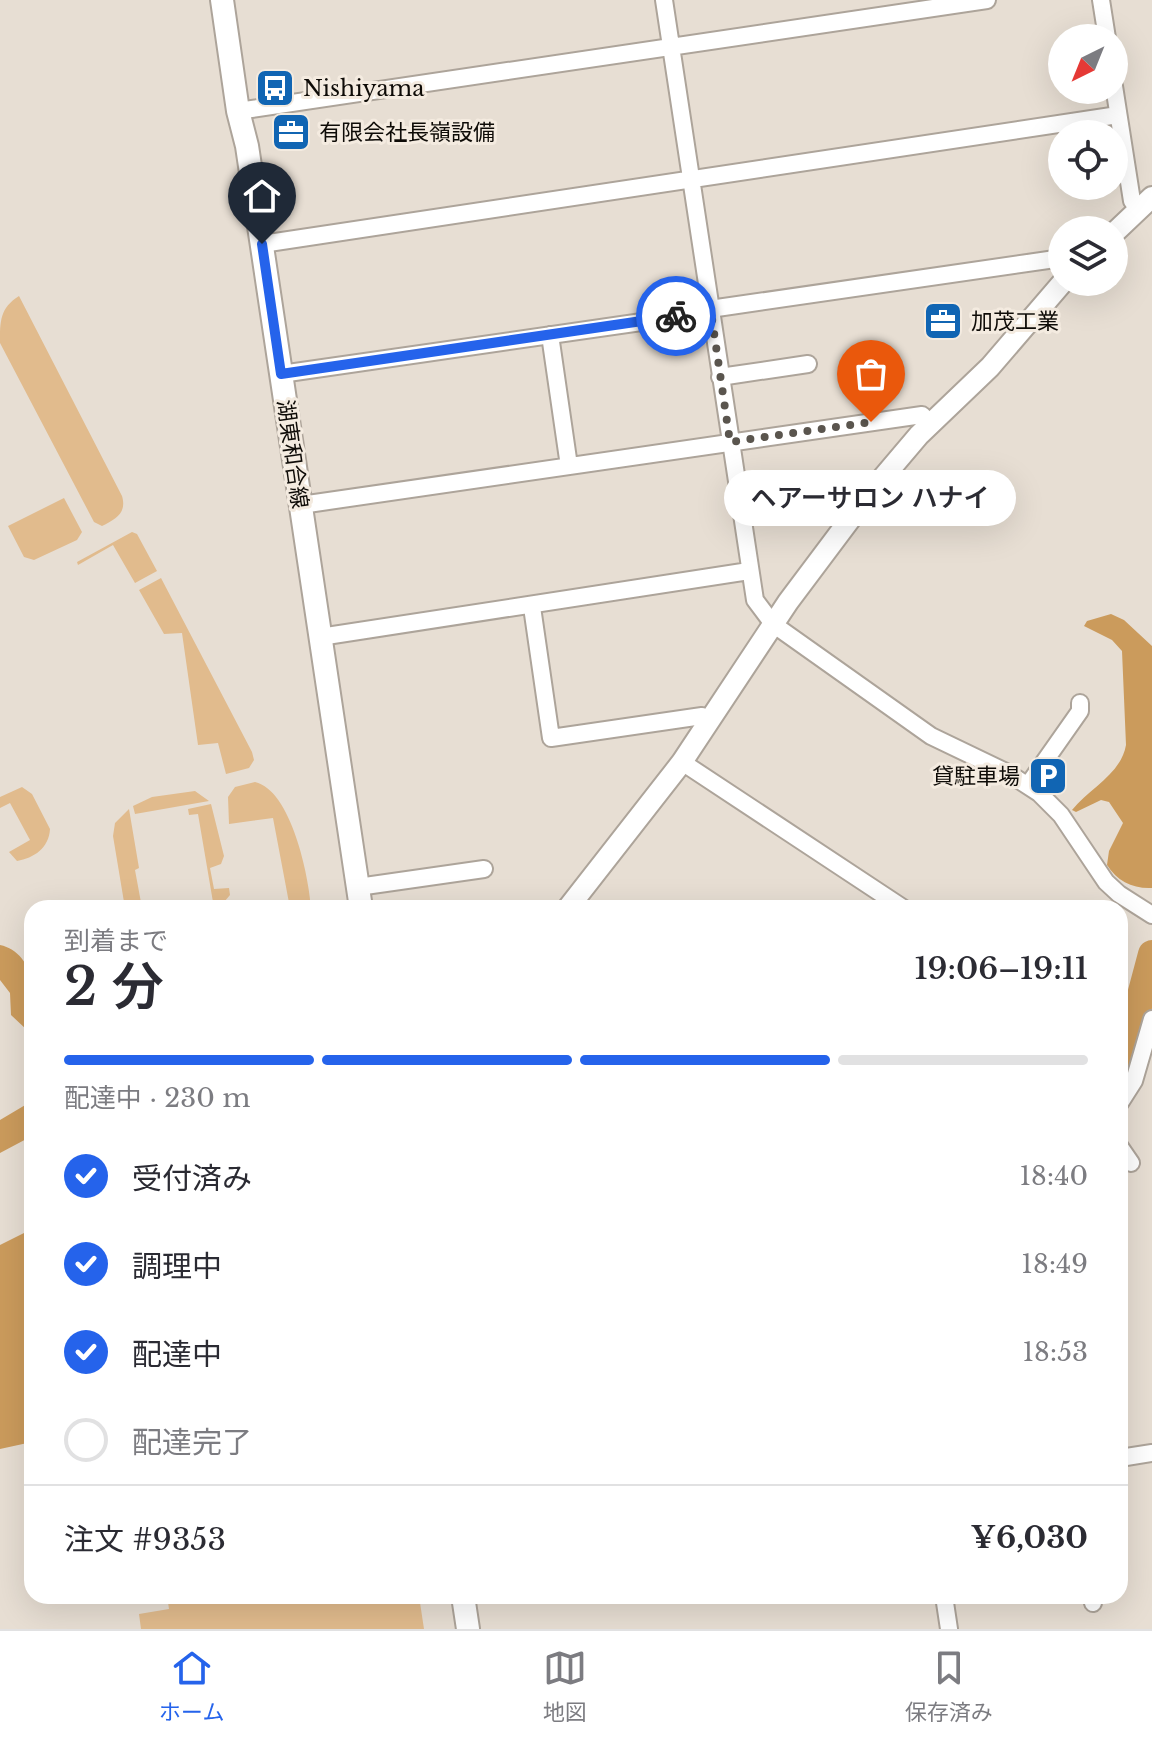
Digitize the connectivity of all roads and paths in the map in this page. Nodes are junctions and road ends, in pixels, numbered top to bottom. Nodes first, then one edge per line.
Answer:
1 (222, 0) edge
2 (664, 0) edge
3 (987, 0) edge
4 (1101, 0) edge
5 (1105, 24) edge
6 (671, 47) junction
7 (1116, 104) edge
8 (238, 111) junction
9 (1118, 115) junction
10 (691, 178) junction
11 (1146, 203) edge
12 (1128, 220) edge
13 (262, 244) junction
14 (1048, 260) edge
15 (1051, 296) edge
16 (710, 310) junction
17 (550, 335) junction
18 (808, 364) dead end
19 (281, 374) junction
20 (720, 377) junction
21 (931, 424) junction
22 (730, 442) junction
23 (569, 466) junction
24 (301, 505) junction
25 (749, 571) junction
26 (532, 607) junction
27 (773, 624) junction
28 (320, 637) junction
29 (1080, 703) dead end
30 (710, 721) junction
31 (682, 762) junction
32 (1028, 785) junction
33 (484, 869) dead end
34 (359, 898) edge
35 (574, 900) edge
36 (891, 900) edge
37 (1150, 911) edge
38 (1152, 1019) edge
39 (1128, 1090) edge
40 (1128, 1159) edge
41 (1131, 1163) dead end
42 (1152, 1453) edge
43 (1128, 1457) edge
44 (464, 1604) edge
45 (945, 1604) edge
46 (468, 1629) edge
47 (949, 1629) edge

1 - 8 main road, 湖東和合線
2 - 6 street
3 - 6 street
4 - 5 street
6 - 8 street
6 - 10 street
7 - 9 street
8 - 13 main road, 湖東和合線
9 - 10 street
9 - 11 street
10 - 13 street
10 - 16 street
11 - 12 street
13 - 19 main road, 湖東和合線
14 - 16 street
15 - 21 street
16 - 17 street
16 - 20 street
17 - 19 street
17 - 23 street
18 - 20 street
19 - 24 main road, 湖東和合線
20 - 22 street
21 - 22 street
21 - 27 street
22 - 23 street
22 - 25 street
23 - 24 street
24 - 28 main road, 湖東和合線
25 - 26 street
25 - 27 street
26 - 28 street
26 - 30 street
27 - 30 street
27 - 32 street
28 - 34 main road, 湖東和合線
29 - 32 street
30 - 31 street
31 - 35 street
31 - 36 street
32 - 37 street
33 - 34 street
38 - 39 street
40 - 41 street
42 - 43 street
44 - 46 main road
45 - 47 street

